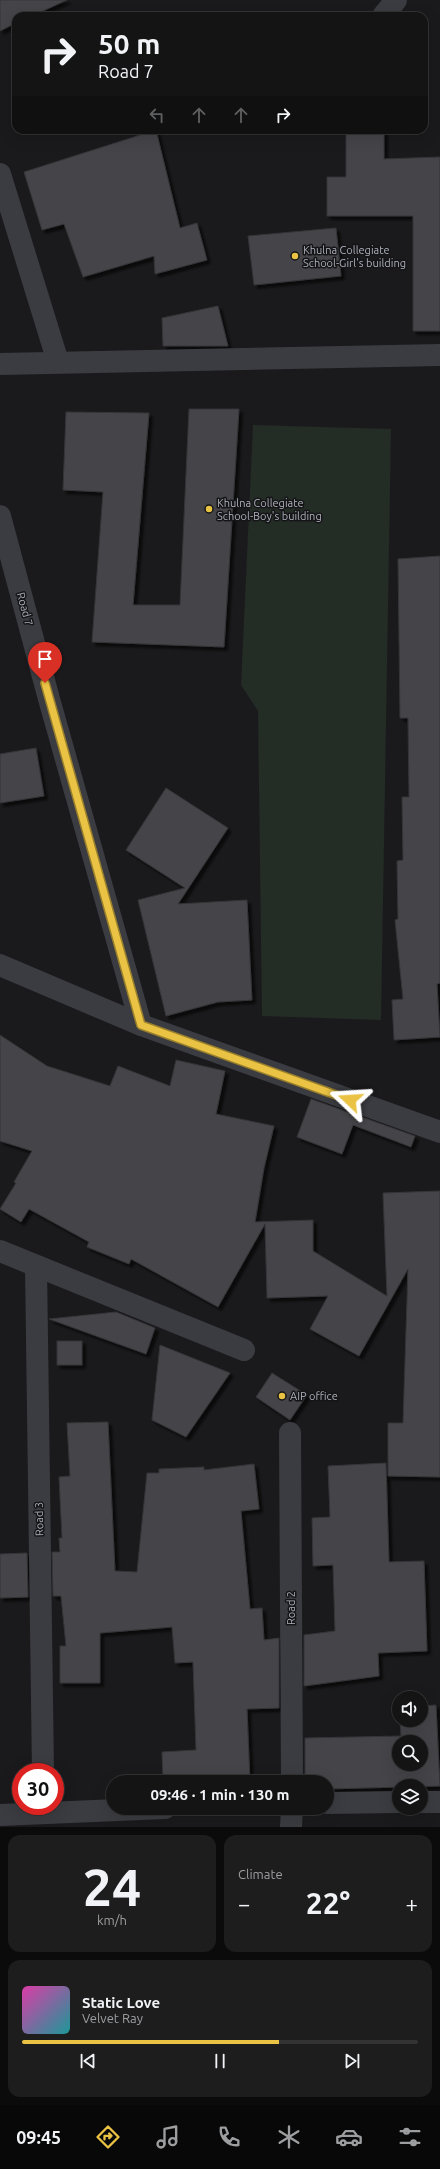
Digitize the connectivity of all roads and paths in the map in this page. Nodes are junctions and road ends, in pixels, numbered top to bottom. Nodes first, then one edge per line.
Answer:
1 (396, 0) edge
2 (386, 12) edge
3 (0, 174) edge
4 (440, 355) edge
5 (58, 362) junction
6 (0, 364) edge
7 (0, 516) edge
8 (0, 965) edge
9 (141, 1025) junction
10 (440, 1132) edge
11 (0, 1251) edge
12 (36, 1266) junction
13 (244, 1350) dead end
14 (290, 1433) dead end
15 (43, 1763) edge
16 (292, 1775) edge
17 (392, 1802) edge
18 (428, 1802) edge
19 (440, 1802) edge
20 (334, 1803) edge
21 (106, 1811) edge
22 (0, 1814) edge
23 (12, 1814) edge
24 (64, 1814) edge
25 (292, 1815) edge
26 (291, 1827) edge

1 - 2 street
3 - 5 street
4 - 5 street
5 - 6 street
7 - 9 street, Road 7
8 - 9 street
9 - 10 street
11 - 12 street
12 - 13 street
12 - 15 street, Road 3
14 - 16 street, Road 2
17 - 20 street
18 - 19 street
21 - 24 street
22 - 23 street
25 - 26 street

